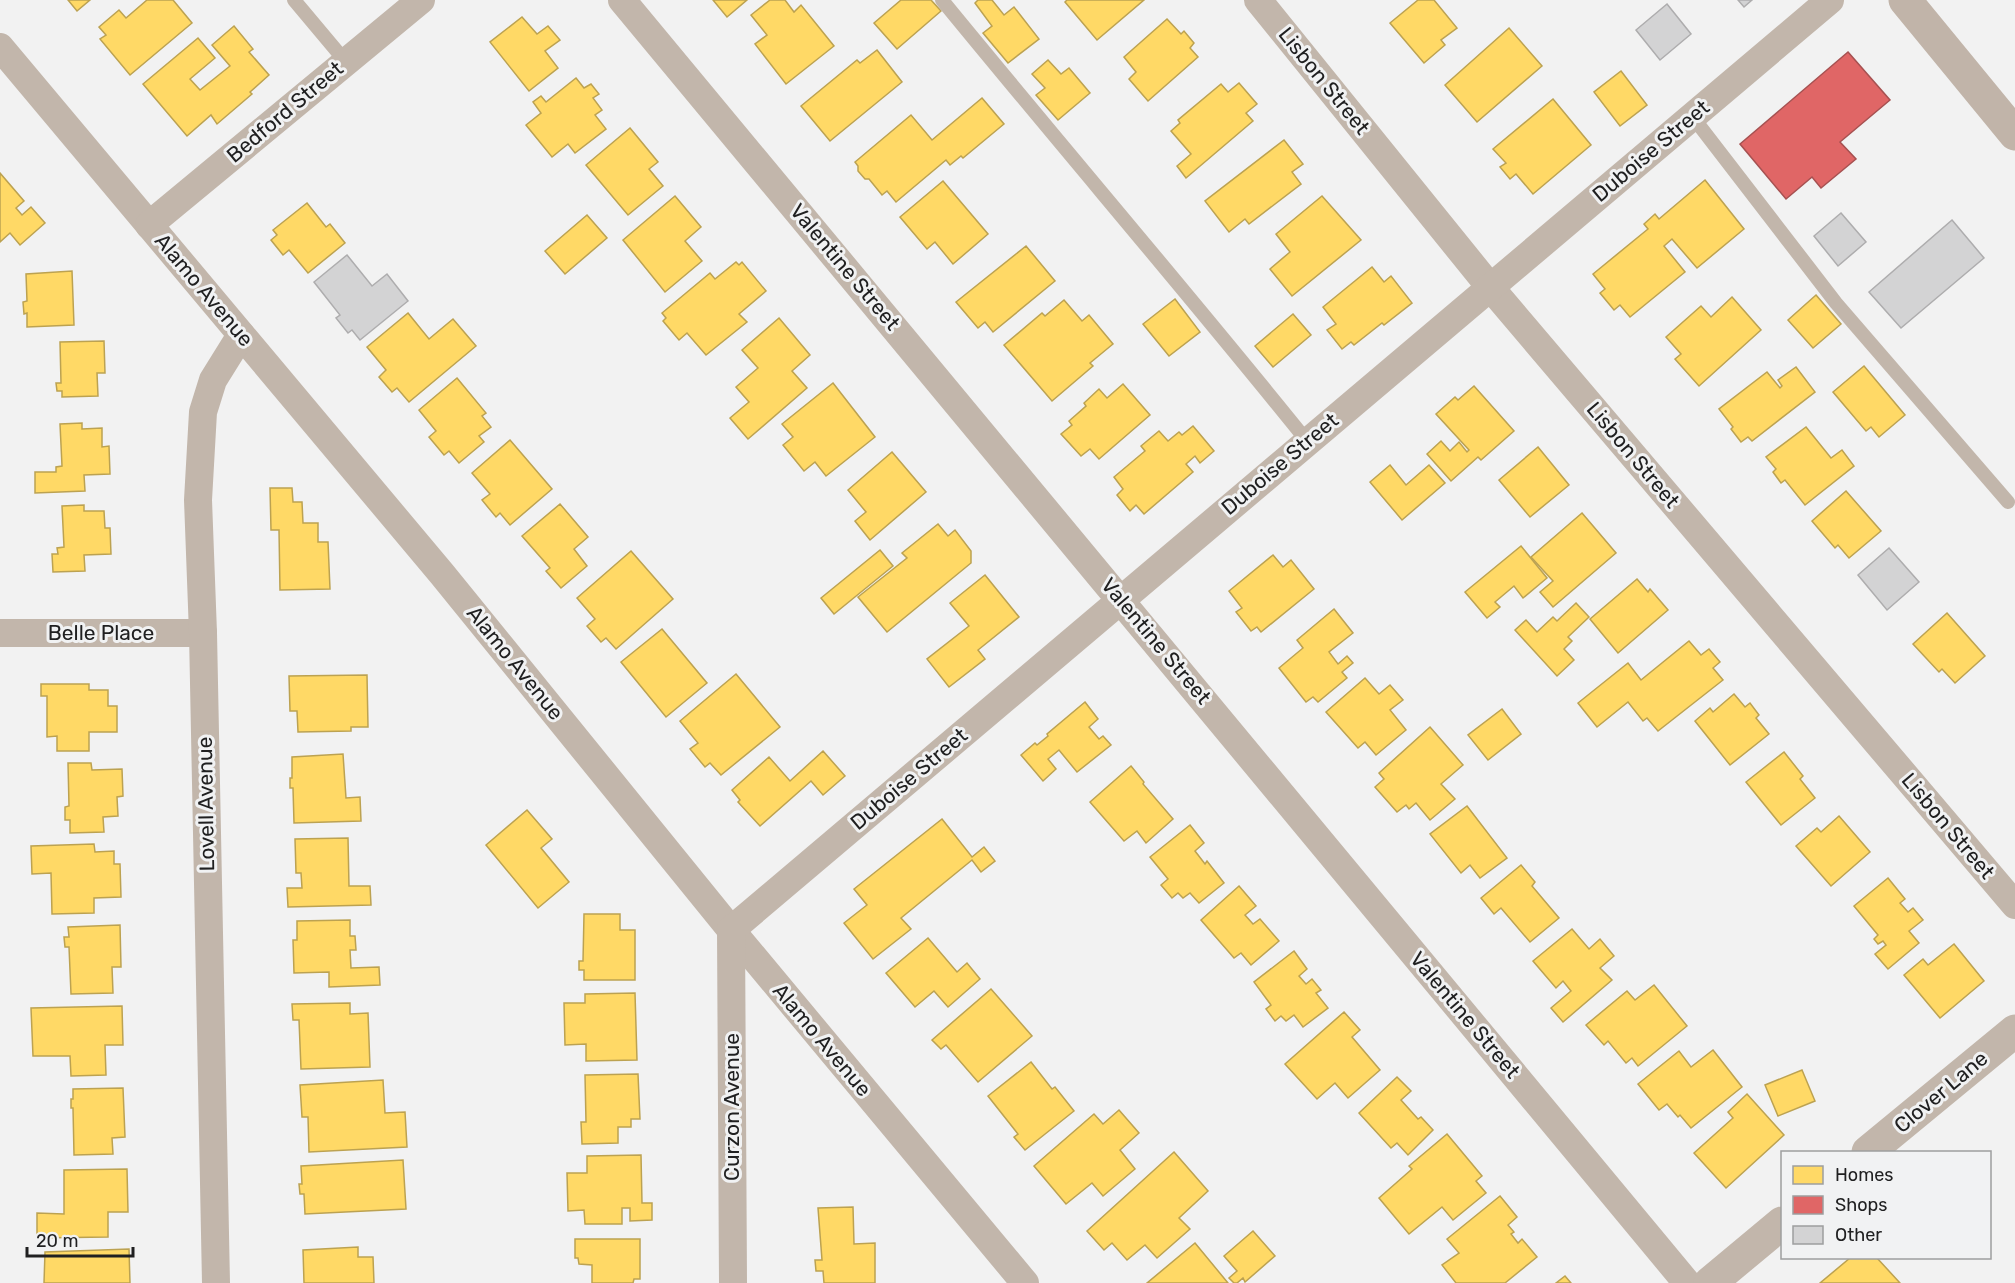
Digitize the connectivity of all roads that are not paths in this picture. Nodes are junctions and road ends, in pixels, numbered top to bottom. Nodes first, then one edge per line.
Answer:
1 (294, 0) edge
2 (421, 0) edge
3 (622, 0) edge
4 (942, 0) edge
5 (1258, 0) edge
6 (1830, 0) edge
7 (1905, 0) edge
8 (0, 47) edge
9 (346, 62) junction
10 (1692, 116) junction
11 (2015, 134) edge
12 (149, 225) junction
13 (1490, 287) junction
14 (241, 335) junction
15 (1307, 441) junction
16 (2008, 502) dead end
17 (1121, 599) junction
18 (0, 633) edge
19 (203, 633) junction
20 (2015, 905) edge
21 (731, 930) junction
22 (2015, 1031) edge
23 (1869, 1151) edge
24 (1781, 1224) edge
25 (216, 1283) edge
26 (733, 1283) edge
27 (1025, 1283) edge
28 (1687, 1283) edge
29 (1710, 1283) edge

1 - 9 lane
2 - 9 street, Bedford Street
3 - 17 street, Valentine Street
4 - 15 lane
5 - 13 street, Lisbon Street
6 - 10 street, Duboise Street
7 - 11 main road
8 - 12 street, Alamo Avenue
9 - 12 street, Bedford Street
10 - 13 street, Duboise Street
10 - 16 lane
12 - 14 street, Alamo Avenue
13 - 15 street, Duboise Street
13 - 20 street, Lisbon Street
14 - 19 street, Lovell Avenue
14 - 21 street, Alamo Avenue
15 - 17 street, Duboise Street
17 - 21 street, Duboise Street
17 - 28 street, Valentine Street
18 - 19 street, Belle Place
19 - 25 street, Lovell Avenue
21 - 26 street, Curzon Avenue
21 - 27 street, Alamo Avenue
22 - 23 street, Clover Lane
24 - 29 street

